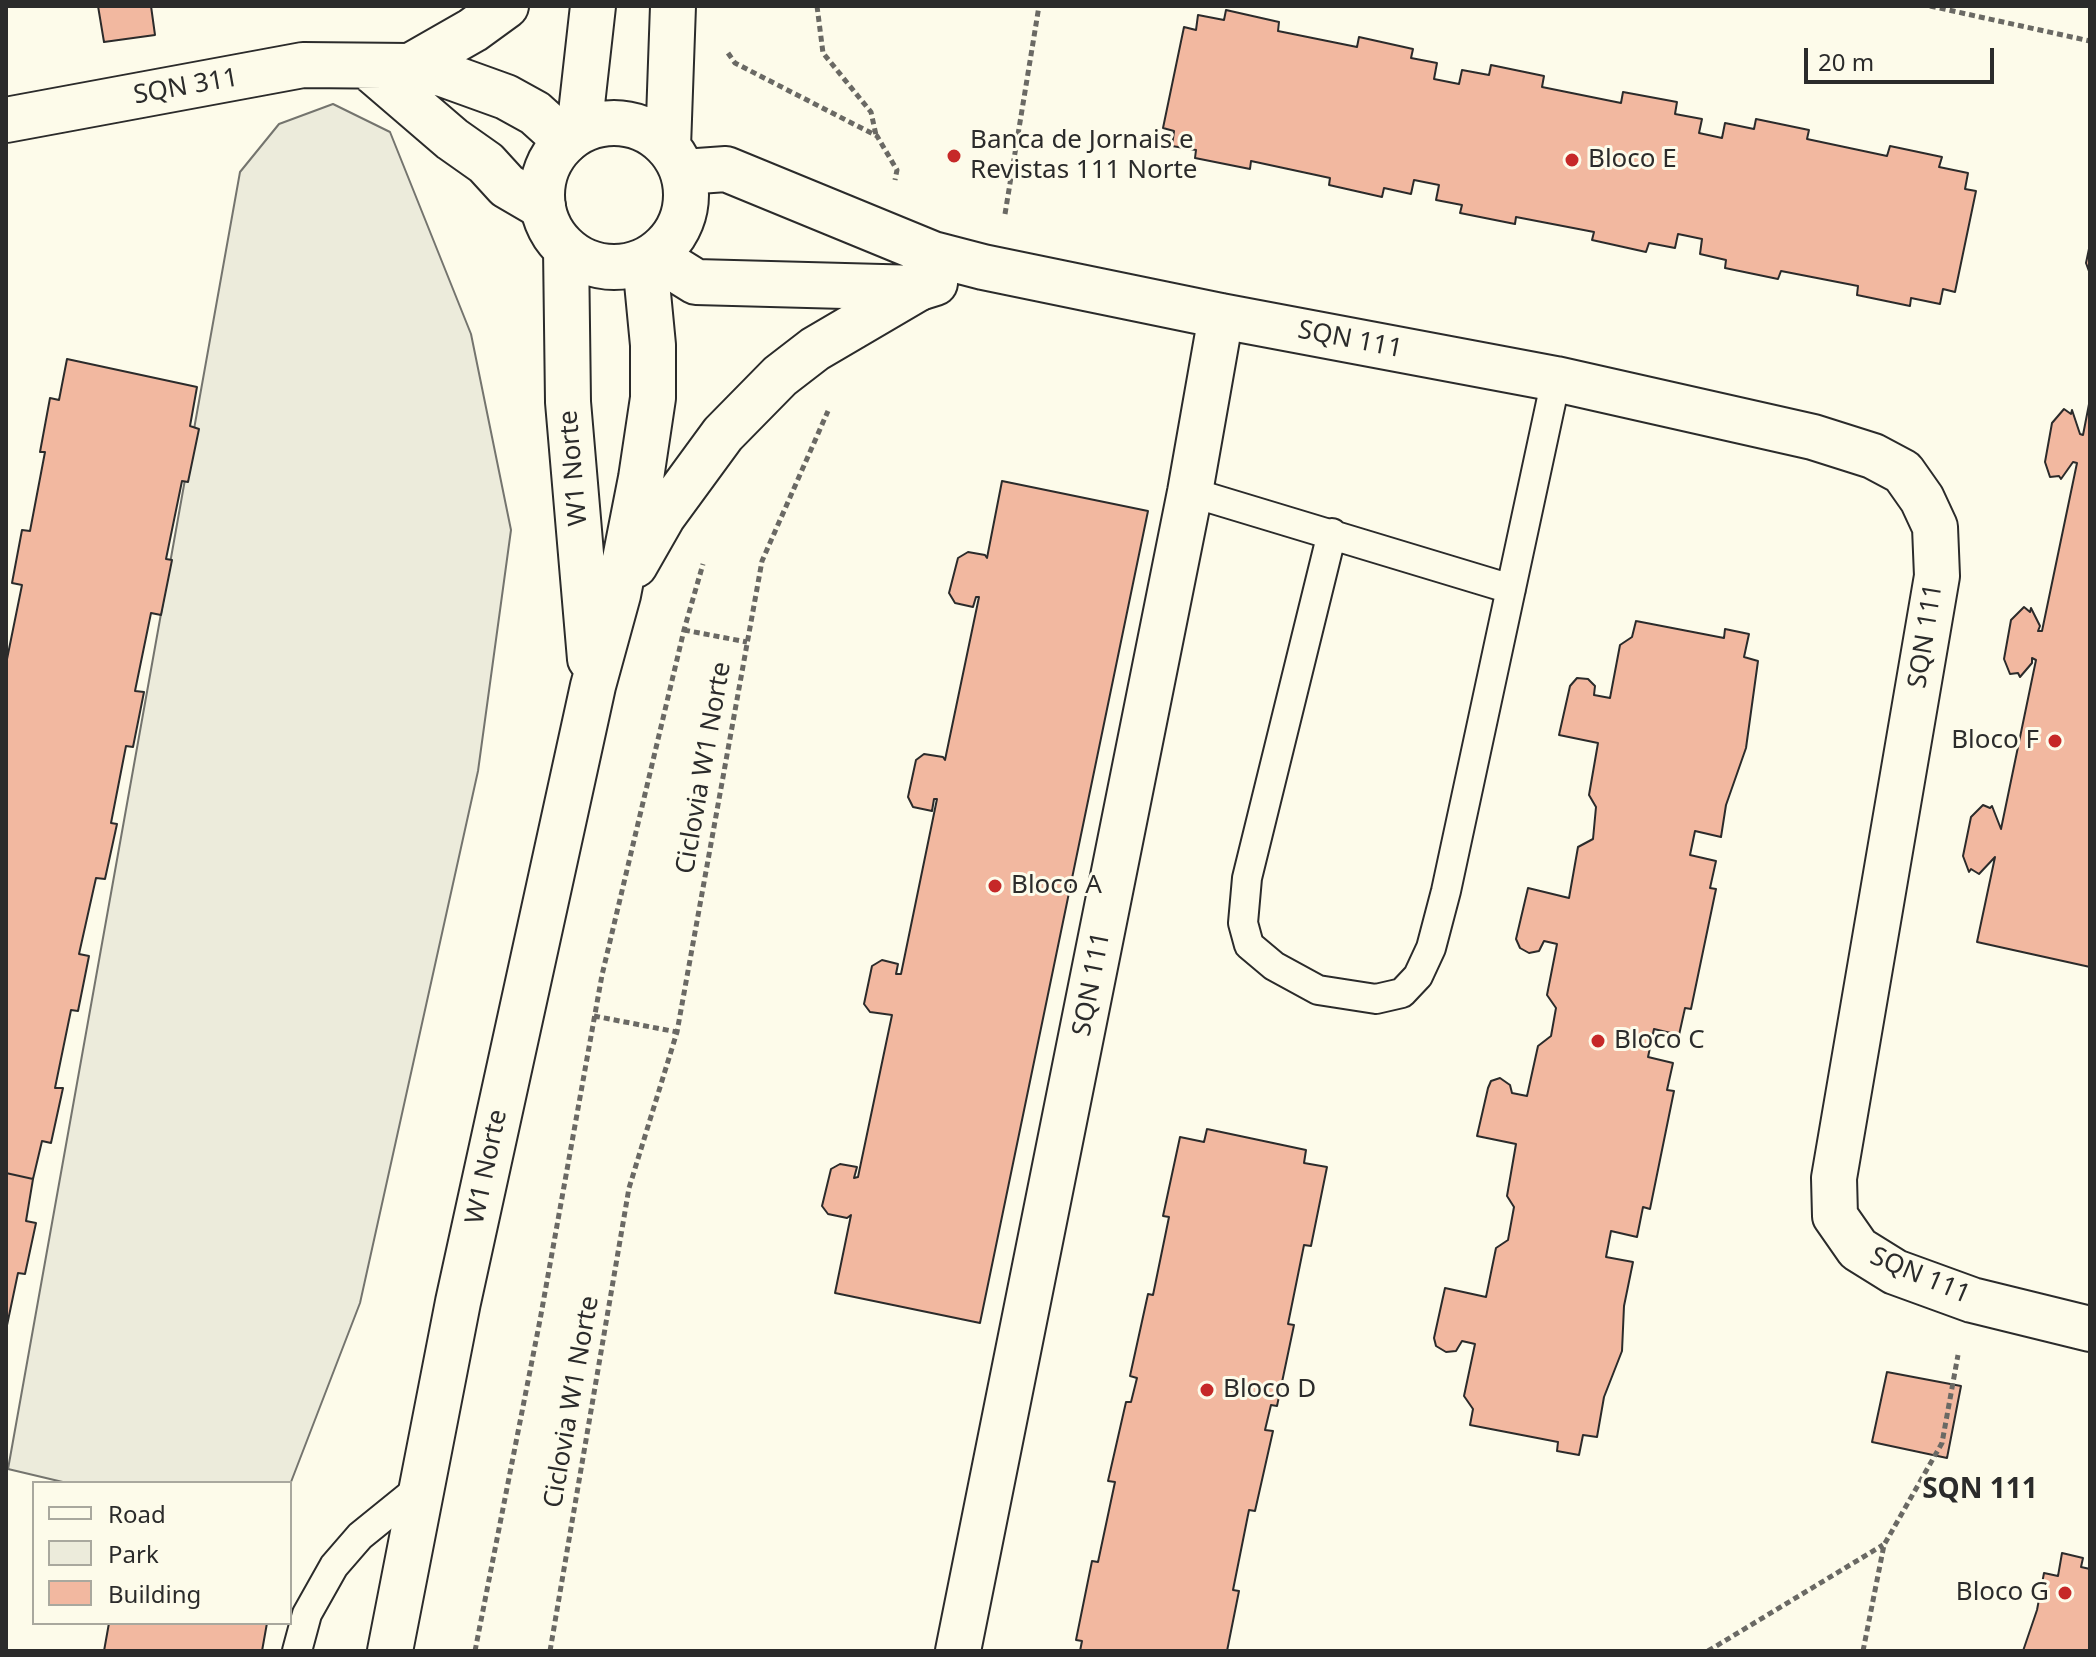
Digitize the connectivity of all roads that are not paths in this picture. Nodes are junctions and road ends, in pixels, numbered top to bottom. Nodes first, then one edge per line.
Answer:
1 (506, 6) edge
2 (593, 6) edge
3 (673, 6) edge
4 (367, 66) junction
5 (410, 66) junction
6 (6, 120) edge
7 (572, 136) junction
8 (676, 160) junction
9 (543, 207) junction
10 (566, 249) junction
11 (649, 259) junction
12 (983, 267) junction
13 (919, 288) junction
14 (1221, 316) junction
15 (1556, 379) junction
16 (1190, 492) junction
17 (1332, 533) junction
18 (1511, 589) junction
19 (618, 595) junction
20 (593, 686) junction
21 (2090, 1329) edge
22 (423, 1485) junction
23 (297, 1651) edge
24 (390, 1651) edge
25 (958, 1651) edge

1 - 5 street
2 - 7 street
3 - 8 street
4 - 5 street, SQN 311
4 - 6 street, SQN 311
4 - 9 street
5 - 7 street, SQN 311
7 - 8 street
7 - 9 street
8 - 11 street
8 - 12 street, SQN 111
9 - 10 street
10 - 11 street
10 - 20 street, W1 Norte
11 - 13 street, SQN 111
11 - 19 street, W1 Norte
12 - 13 street, SQN 111
12 - 14 street, SQN 111
13 - 19 street
14 - 15 street, SQN 111
14 - 16 street, SQN 111
15 - 18 lane
15 - 21 street, SQN 111
16 - 17 lane
16 - 25 street, SQN 111
17 - 18 lane
17 - 18 lane
19 - 20 street, W1 Norte
20 - 22 street, W1 Norte
22 - 23 lane
22 - 24 street, W1 Norte

